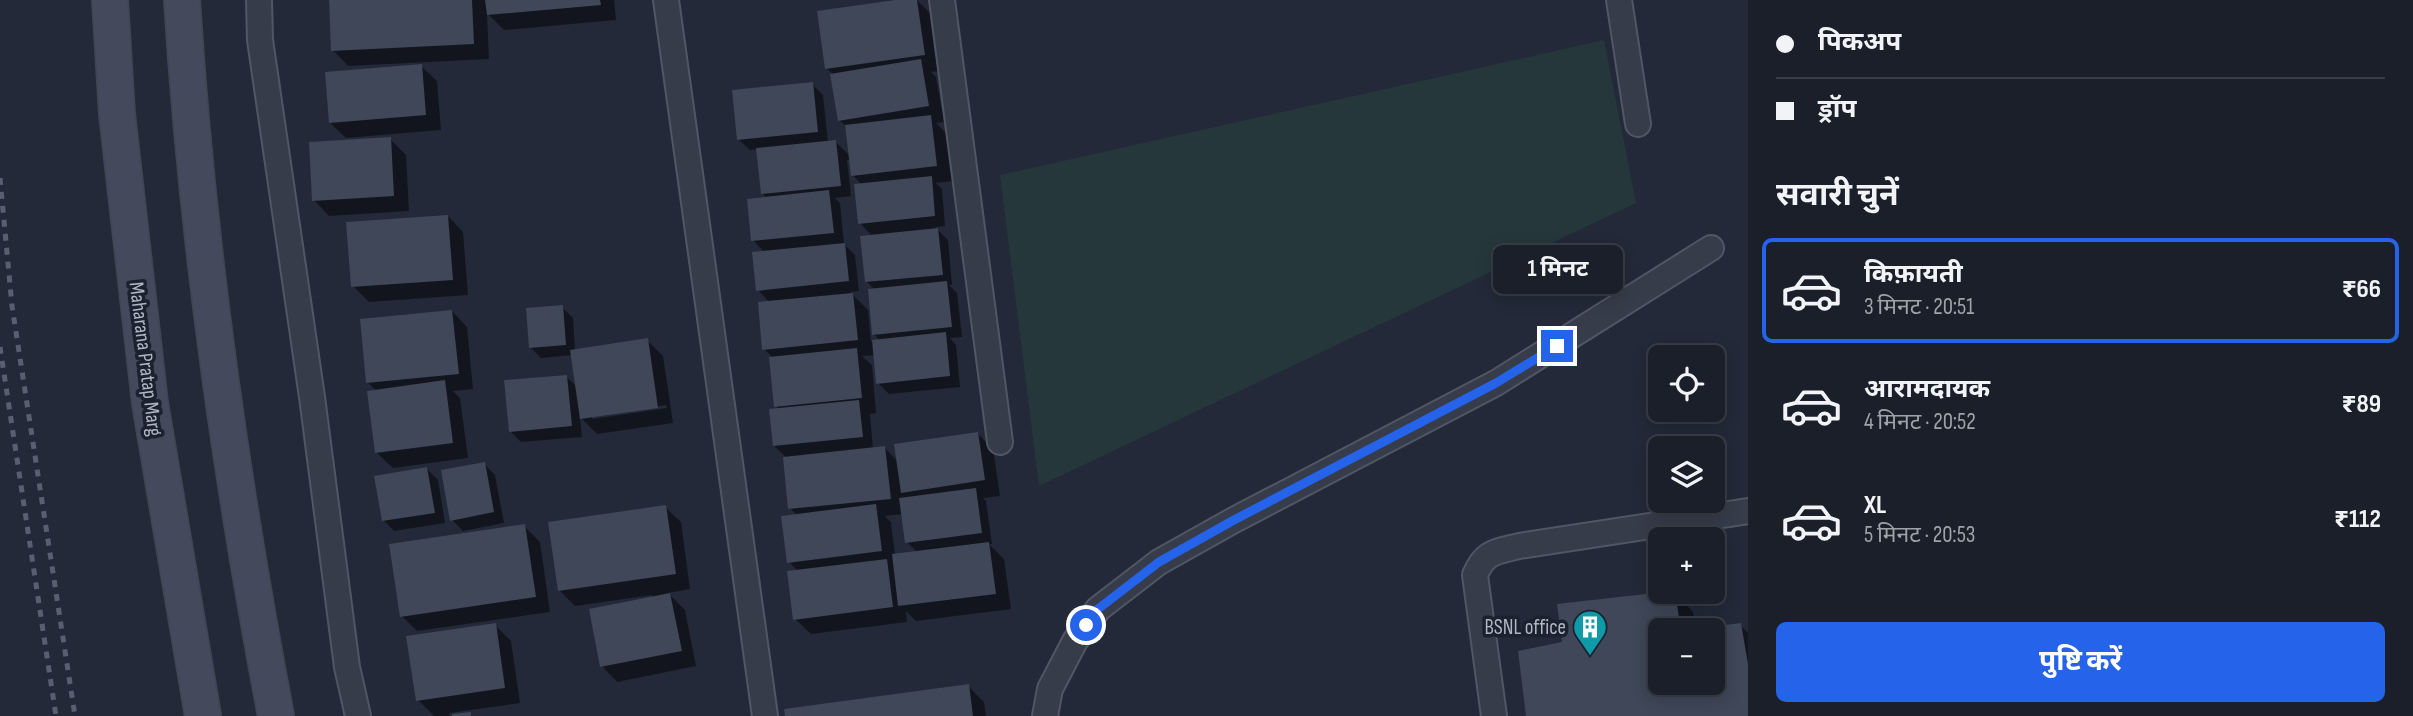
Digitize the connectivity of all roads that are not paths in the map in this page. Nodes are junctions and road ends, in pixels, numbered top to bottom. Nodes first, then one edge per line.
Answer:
1 (110, 0) edge
2 (182, 0) edge
3 (259, 0) edge
4 (666, 0) edge
5 (942, 0) edge
6 (1619, 0) edge
7 (1638, 124) dead end
8 (1711, 248) dead end
9 (1000, 442) dead end
10 (1748, 511) edge
11 (203, 716) edge
12 (276, 716) edge
13 (358, 716) edge
14 (765, 716) edge
15 (1045, 716) edge
16 (1494, 716) edge

1 - 11 main road, Maharana Pratap Marg
2 - 12 main road
3 - 13 street
4 - 14 street
5 - 9 street
6 - 7 street
8 - 15 street
10 - 16 street

